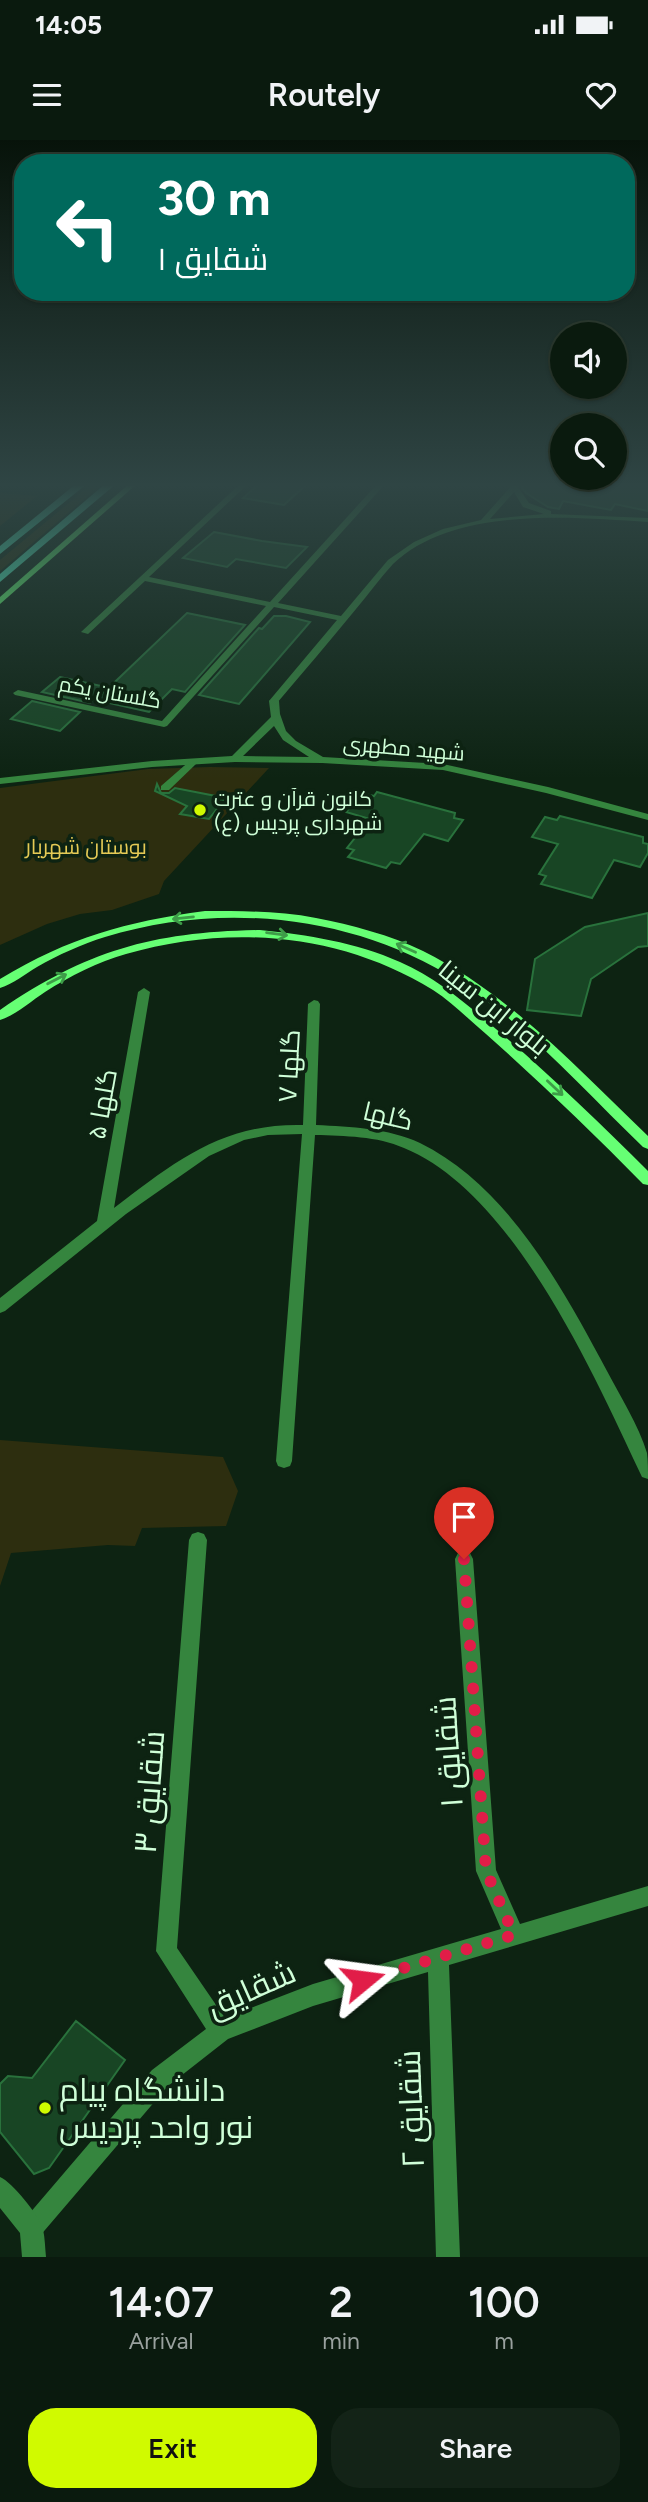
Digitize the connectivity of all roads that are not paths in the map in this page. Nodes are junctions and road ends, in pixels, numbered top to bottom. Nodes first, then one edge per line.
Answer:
1 (22, 582) edge
2 (139, 582) edge
3 (162, 582) edge
4 (292, 582) edge
5 (375, 582) edge
6 (0, 601) edge
7 (272, 604) junction
8 (343, 619) junction
9 (85, 632) dead end
10 (18, 693) dead end
11 (275, 719) junction
12 (235, 759) junction
13 (321, 760) junction
14 (192, 762) junction
15 (0, 781) edge
16 (165, 788) dead end
17 (648, 817) edge
18 (0, 984) edge
19 (144, 992) dead end
20 (314, 1004) dead end
21 (0, 1016) edge
22 (309, 1129) junction
23 (648, 1144) edge
24 (648, 1180) edge
25 (104, 1223) junction
26 (0, 1307) edge
27 (284, 1461) dead end
28 (648, 1472) edge
29 (198, 1540) dead end
30 (464, 1559) dead end
31 (648, 1896) edge
32 (514, 1935) junction
33 (438, 1958) junction
34 (221, 2031) junction
35 (0, 2189) edge
36 (30, 2229) junction
37 (34, 2257) edge
38 (448, 2257) edge

1 - 6 main road
2 - 9 street
3 - 7 street
4 - 7 street
5 - 8 street
7 - 8 street
7 - 10 street, گلستان یکم
8 - 11 street
11 - 12 street
11 - 13 street
12 - 13 street, شهید مطهری
12 - 14 street, شهید مطهری
13 - 17 street, شهید مطهری
14 - 15 street, شهید مطهری
14 - 16 street
23 -> 18 main road, بلوار ابن سینا
19 - 25 street, گلها ۵
20 - 22 street, گلها ۷
21 -> 24 main road, بلوار ابن سینا
22 - 25 street, گلها
22 - 27 street, گلها ۷
22 - 28 street, گلها
25 - 26 street, گلها
29 - 34 street, شقایق ۳
30 - 32 street, شقایق ۱
31 - 32 street, شقایق
32 - 33 street, شقایق
33 - 34 street, شقایق
33 - 38 street, شقایق ۲
34 - 36 street, شقایق
35 - 36 street
36 - 37 street

